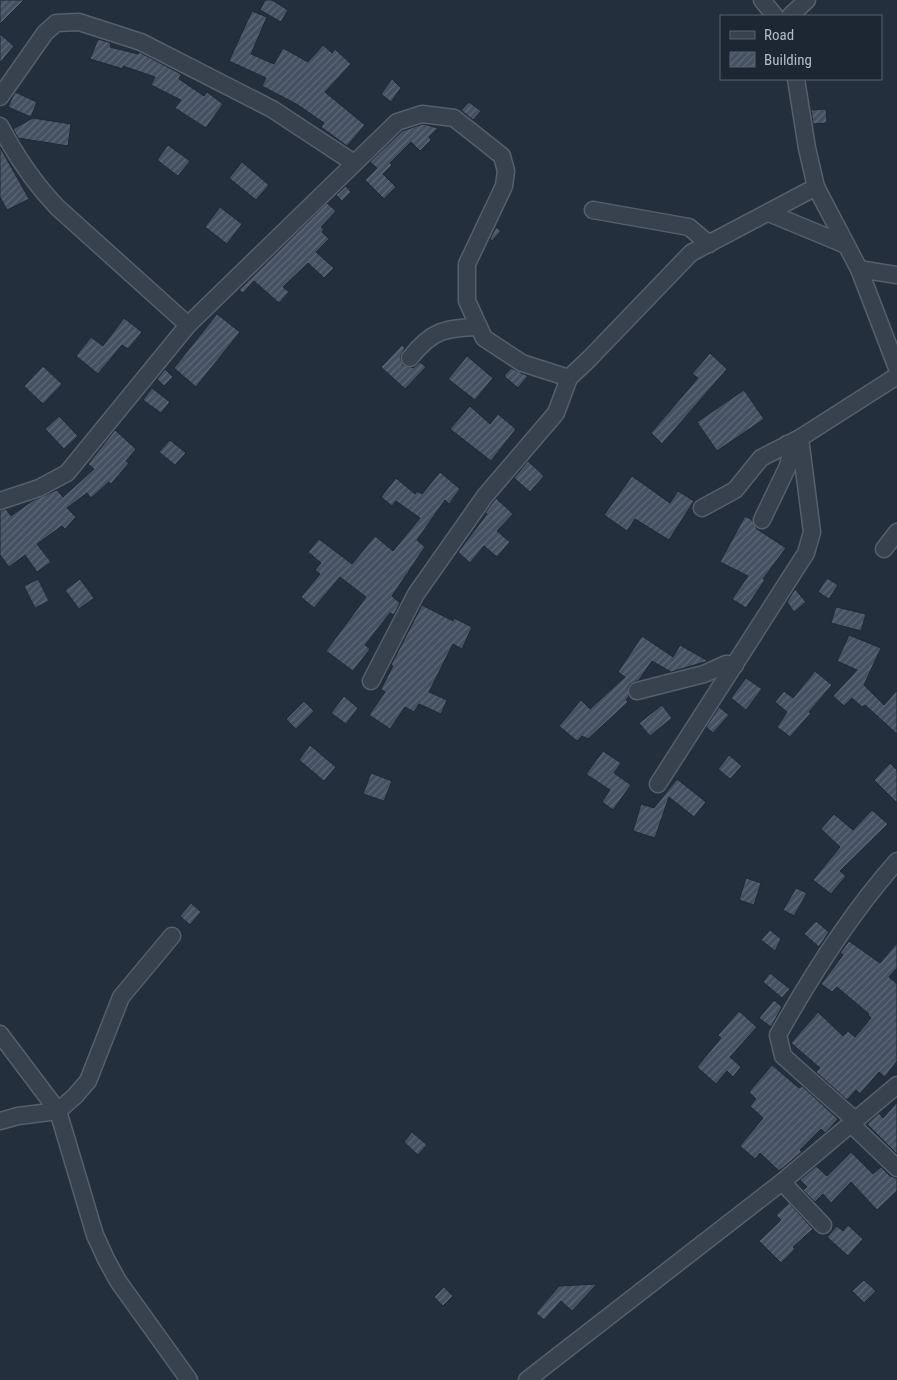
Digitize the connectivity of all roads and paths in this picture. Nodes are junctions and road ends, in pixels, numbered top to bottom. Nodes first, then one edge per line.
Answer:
1 (762, 0) edge
2 (807, 0) edge
3 (774, 15) edge
4 (791, 15) edge
5 (796, 80) edge
6 (0, 97) edge
7 (0, 126) edge
8 (354, 163) junction
9 (816, 187) junction
10 (593, 210) dead end
11 (769, 213) junction
12 (709, 244) junction
13 (846, 245) junction
14 (859, 270) junction
15 (897, 275) edge
16 (188, 325) junction
17 (479, 327) junction
18 (410, 358) dead end
19 (897, 368) edge
20 (897, 376) edge
21 (569, 378) junction
22 (794, 441) junction
23 (0, 501) edge
24 (702, 508) dead end
25 (762, 520) dead end
26 (897, 532) edge
27 (884, 549) dead end
28 (735, 665) junction
29 (371, 681) dead end
30 (637, 691) dead end
31 (658, 784) dead end
32 (897, 861) edge
33 (172, 936) dead end
34 (0, 1034) edge
35 (897, 1085) edge
36 (58, 1111) junction
37 (0, 1121) edge
38 (854, 1123) junction
39 (897, 1168) edge
40 (782, 1182) junction
41 (822, 1226) dead end
42 (189, 1380) edge
43 (527, 1380) edge

1 - 3 street
2 - 4 street
5 - 9 street
6 - 8 street
7 - 16 street
8 - 16 street
8 - 17 street
9 - 11 street
9 - 13 street
10 - 12 street
11 - 12 street
11 - 13 street
12 - 21 street
13 - 14 street
14 - 15 street
14 - 19 street
16 - 23 street
17 - 18 street
17 - 21 street
20 - 22 street
21 - 29 street
22 - 24 street
22 - 25 street
22 - 28 street
26 - 27 street
28 - 30 street
28 - 31 street
32 - 38 street
33 - 36 street
34 - 36 street
35 - 38 street
36 - 37 street
36 - 42 street
38 - 39 street
38 - 40 street
40 - 41 street
40 - 43 street

